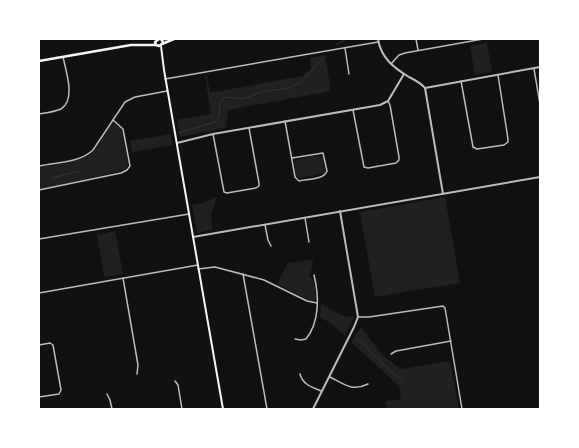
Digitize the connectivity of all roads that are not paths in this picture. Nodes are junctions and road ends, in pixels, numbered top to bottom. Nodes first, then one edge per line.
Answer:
1 (173, 39) edge
2 (416, 39) edge
3 (455, 39) edge
4 (483, 39) edge
5 (159, 40) edge
6 (378, 40) edge
7 (456, 44) junction
8 (147, 45) junction
9 (159, 45) junction
10 (345, 48) junction
11 (418, 50) junction
12 (63, 57) junction
13 (39, 61) edge
14 (391, 64) junction
15 (540, 67) edge
16 (534, 68) junction
17 (350, 74) dead end
18 (404, 74) junction
19 (498, 75) junction
20 (165, 79) junction
21 (461, 81) junction
22 (425, 88) junction
23 (167, 91) junction
24 (388, 101) junction
25 (540, 104) edge
26 (354, 110) junction
27 (39, 114) edge
28 (113, 120) junction
29 (285, 122) junction
30 (249, 128) junction
31 (213, 134) junction
32 (176, 143) junction
33 (292, 158) junction
34 (39, 166) edge
35 (540, 177) edge
36 (39, 190) edge
37 (443, 194) junction
38 (340, 211) junction
39 (189, 214) junction
40 (304, 217) junction
41 (265, 224) junction
42 (193, 237) junction
43 (39, 239) edge
44 (309, 242) dead end
45 (271, 246) dead end
46 (198, 265) junction
47 (198, 269) junction
48 (244, 274) junction
49 (314, 275) dead end
50 (123, 278) junction
51 (39, 292) edge
52 (317, 303) junction
53 (358, 317) junction
54 (295, 339) dead end
55 (451, 341) junction
56 (39, 345) edge
57 (391, 354) dead end
58 (137, 374) dead end
59 (300, 374) dead end
60 (330, 376) junction
61 (175, 381) dead end
62 (368, 384) dead end
63 (321, 392) junction
64 (108, 394) dead end
65 (39, 397) edge
66 (112, 409) edge
67 (182, 409) edge
68 (223, 409) edge
69 (267, 409) edge
70 (313, 409) edge
71 (462, 409) edge

1 - 5 main road
1 - 9 main road
2 - 11 street
3 - 7 street
4 - 7 street
5 - 8 main road
5 - 9 main road
5 - 9 main road
6 - 10 street
6 - 14 street
7 - 11 street
8 - 9 main road
8 - 12 main road
9 - 20 main road
10 - 17 street
10 - 20 street
11 - 14 street
12 - 13 main road
12 - 27 street
14 - 18 street
15 - 16 street
16 - 19 street
16 - 25 street
18 - 22 street
18 - 24 street
19 - 21 street
19 - 21 street
20 - 23 main road
21 - 22 street
22 - 37 street
23 - 28 street
23 - 32 main road
24 - 26 street
24 - 26 street
26 - 29 street
28 - 34 street
28 - 36 street
29 - 30 street
29 - 33 street
30 - 31 street
30 - 31 street
31 - 32 street
32 - 39 main road
33 - 33 street
35 - 37 street
37 - 38 street
38 - 40 street
38 - 53 street
39 - 42 main road
39 - 43 street
40 - 41 street
40 - 44 street
41 - 42 street
41 - 45 street
42 - 46 main road
46 - 47 main road
46 - 50 street
47 - 48 street
47 - 68 main road
48 - 52 street
48 - 69 street
49 - 52 street
50 - 51 street
50 - 58 street
52 - 54 street
53 - 55 street
53 - 60 street
55 - 57 street
55 - 71 street
56 - 65 street
59 - 63 street
60 - 62 street
60 - 63 street
61 - 67 street
63 - 70 street
64 - 66 street

